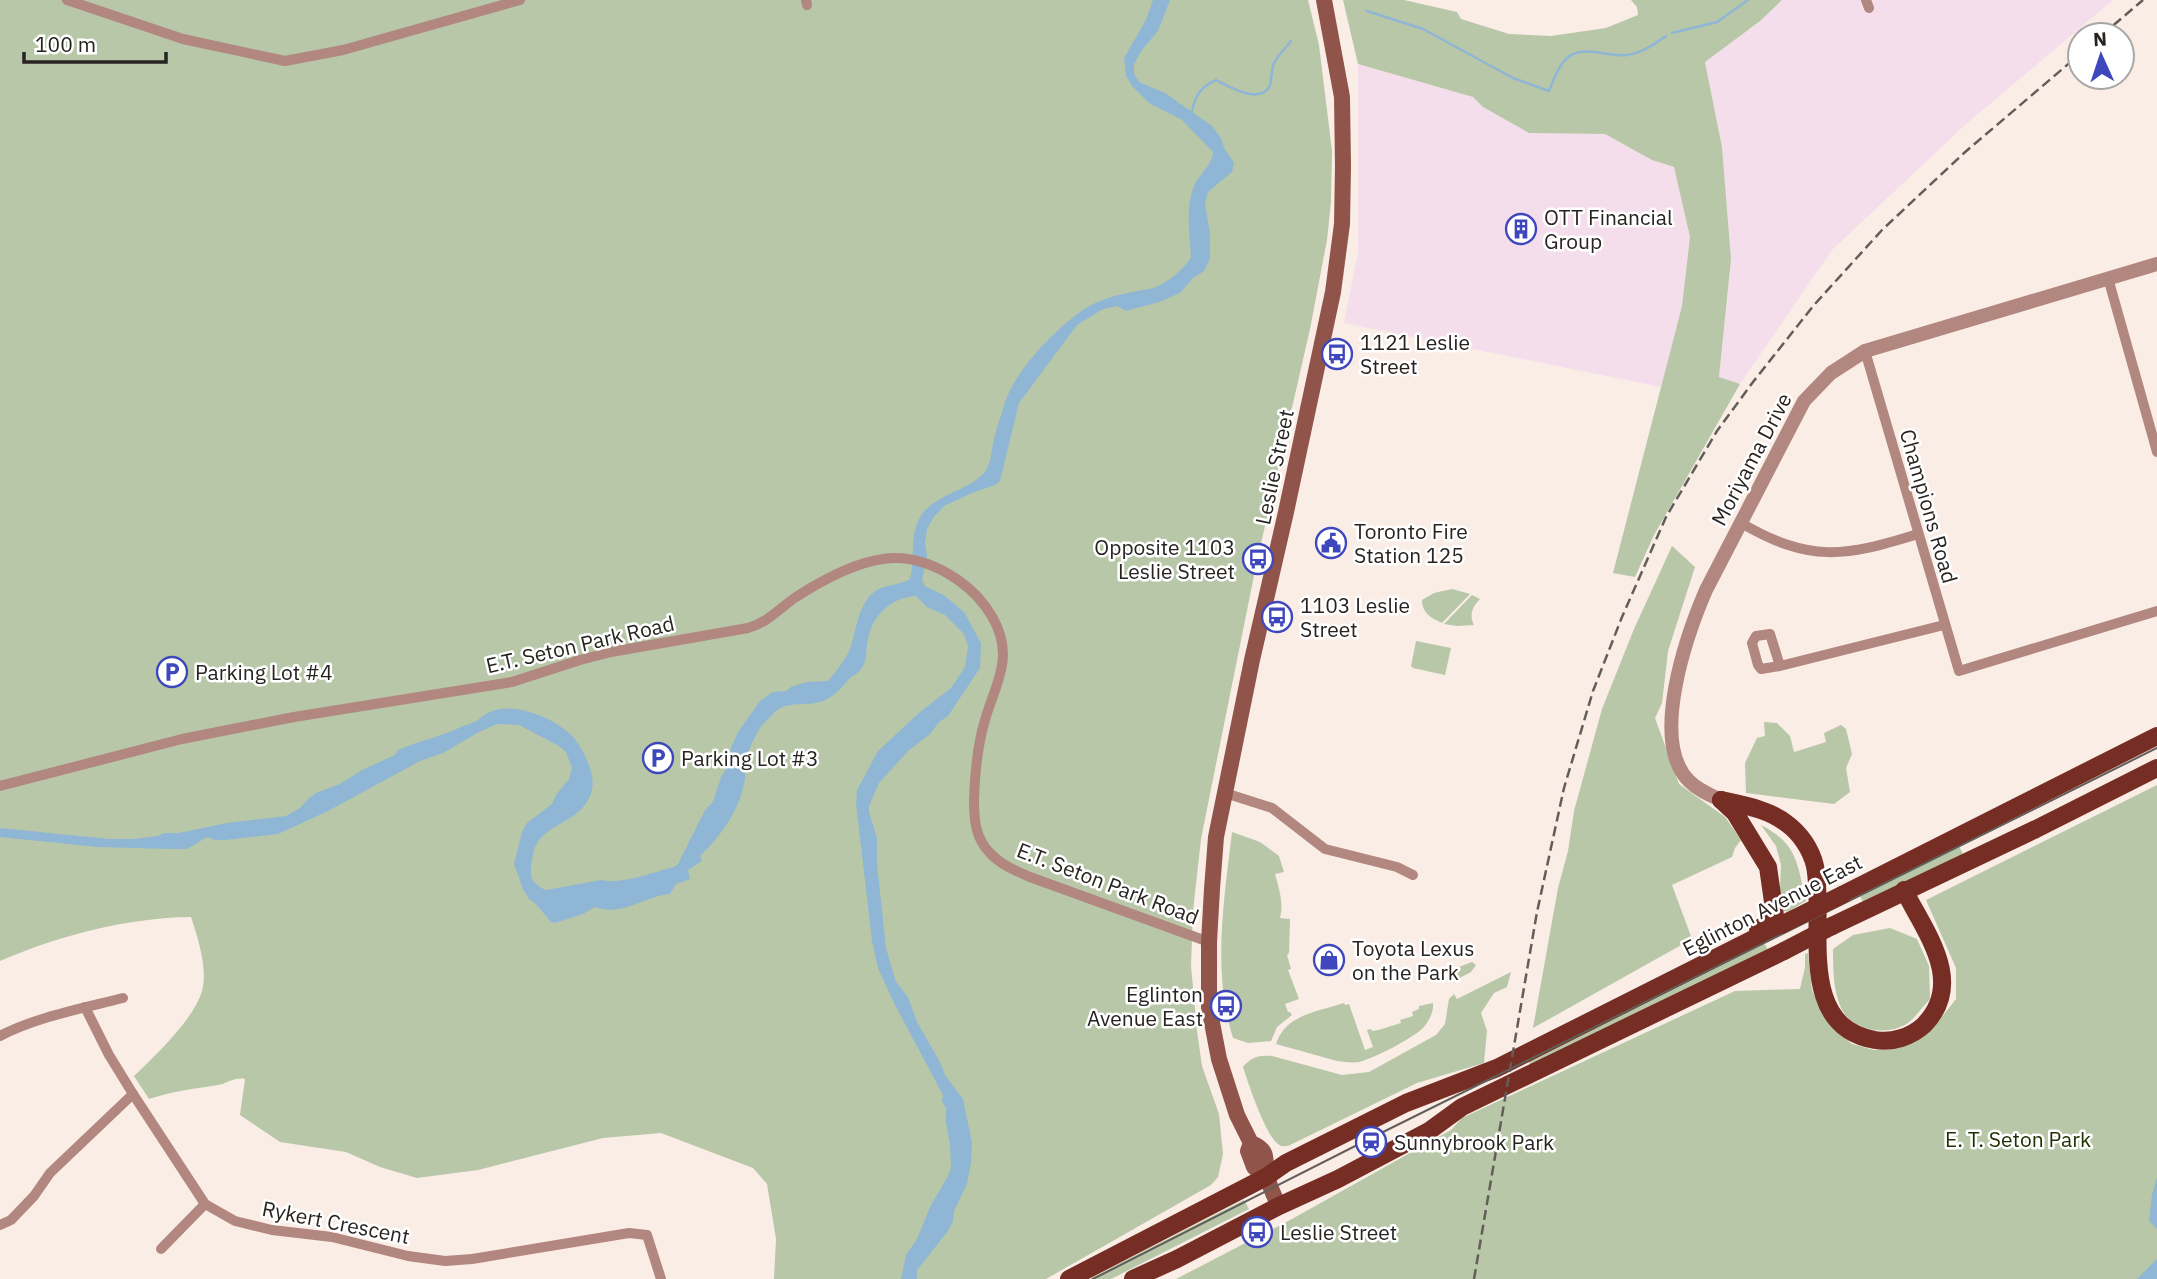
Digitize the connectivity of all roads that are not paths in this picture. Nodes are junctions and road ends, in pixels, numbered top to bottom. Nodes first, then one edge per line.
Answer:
1 (67, 0) edge
2 (520, 0) edge
3 (1324, 0) edge
4 (2157, 264) edge
5 (2108, 278) junction
6 (1865, 351) junction
7 (2157, 452) edge
8 (1741, 523) junction
9 (1918, 534) junction
10 (2157, 611) edge
11 (1944, 625) junction
12 (1780, 666) dead end
13 (2157, 736) edge
14 (2157, 768) edge
15 (0, 786) edge
16 (1225, 793) junction
17 (1721, 800) junction
18 (1413, 875) dead end
19 (1904, 890) junction
20 (1209, 942) junction
21 (1669, 982) junction
22 (123, 999) dead end
23 (85, 1007) junction
24 (0, 1036) edge
25 (133, 1094) junction
26 (1266, 1177) junction
27 (205, 1204) junction
28 (1279, 1206) junction
29 (0, 1225) edge
30 (161, 1249) dead end
31 (661, 1279) edge
32 (1069, 1279) edge
33 (1133, 1279) edge

1 - 2 street
3 - 16 main road, Leslie Street
4 - 5 street, Moriyama Drive
5 - 6 street, Moriyama Drive
5 - 7 street
6 - 8 street, Moriyama Drive
6 - 9 street, Champions Road
8 - 9 street
8 - 17 street, Moriyama Drive
9 - 11 street, Champions Road
10 - 11 street, Champions Road
11 - 12 street
13 - 21 main road, Eglinton Avenue East, bridge
14 - 19 main road
15 - 20 street, E.T. Seton Park Road
16 - 18 street
16 - 20 main road, Leslie Street
17 - 19 main road
17 - 21 main road
19 - 28 main road, bridge
20 - 26 main road, Leslie Street
21 - 26 main road, Eglinton Avenue East
22 - 23 street
23 - 24 street
23 - 25 street, Rykert Crescent
25 - 27 street, Rykert Crescent
25 - 29 street
26 - 28 main road, Leslie Street
26 - 32 main road, Eglinton Avenue East
27 - 30 street
27 - 31 street, Rykert Crescent
28 - 33 main road

